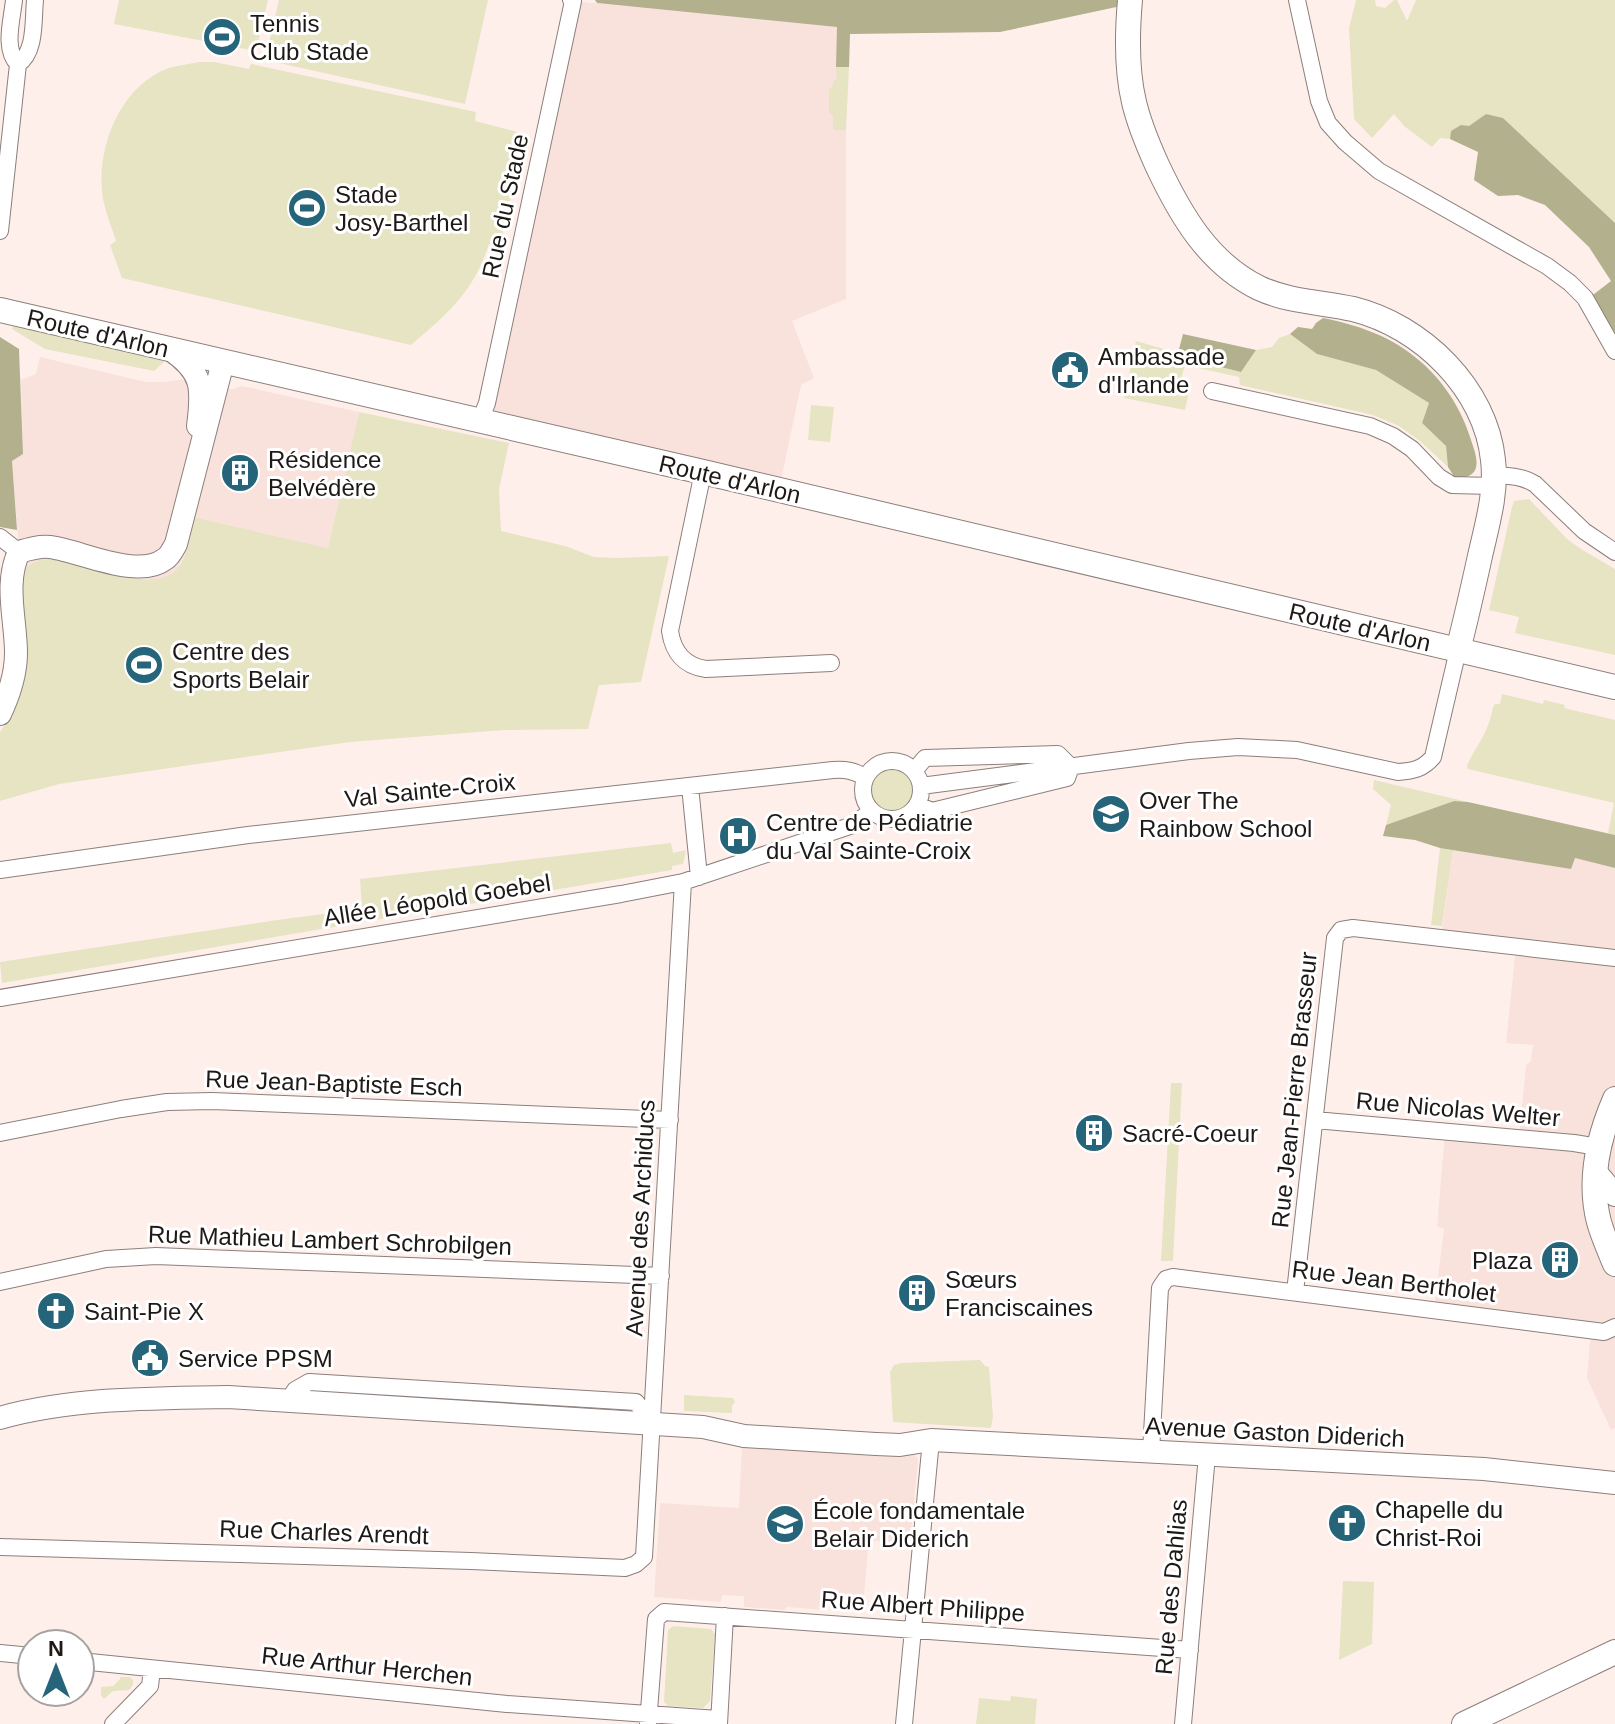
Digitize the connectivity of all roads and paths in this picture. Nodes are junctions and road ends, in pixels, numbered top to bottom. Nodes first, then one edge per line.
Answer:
1 (14, 0) edge
2 (35, 0) edge
3 (572, 0) edge
4 (1130, 0) edge
5 (1297, 0) edge
6 (18, 64) junction
7 (0, 231) edge
8 (0, 310) edge
9 (171, 350) junction
10 (1615, 351) edge
11 (223, 362) junction
12 (1212, 391) dead end
13 (480, 421) junction
14 (703, 472) junction
15 (1494, 481) junction
16 (189, 491) junction
17 (0, 537) edge
18 (19, 552) junction
19 (1615, 552) edge
20 (1458, 650) junction
21 (831, 663) dead end
22 (1615, 687) edge
23 (0, 714) edge
24 (1071, 767) junction
25 (865, 777) junction
26 (918, 778) junction
27 (690, 786) junction
28 (918, 805) junction
29 (871, 811) junction
30 (0, 870) edge
31 (691, 879) junction
32 (1615, 958) edge
33 (0, 998) edge
34 (1615, 1099) edge
35 (670, 1120) junction
36 (1315, 1120) junction
37 (0, 1133) edge
38 (1596, 1159) junction
39 (1615, 1195) edge
40 (1615, 1264) edge
41 (661, 1276) junction
42 (0, 1282) edge
43 (1295, 1292) junction
44 (1615, 1327) edge
45 (0, 1418) edge
46 (653, 1424) junction
47 (931, 1440) junction
48 (1151, 1452) junction
49 (1207, 1455) junction
50 (1615, 1483) edge
51 (0, 1547) edge
52 (644, 1557) joint
53 (725, 1616) junction
54 (913, 1630) junction
55 (1190, 1650) junction
56 (1615, 1652) edge
57 (96, 1663) edge
58 (152, 1669) junction
59 (649, 1720) edge
60 (718, 1721) edge
61 (113, 1724) edge
62 (904, 1724) edge
63 (1183, 1724) edge
64 (1464, 1724) edge

1 - 6 street
2 - 6 street
3 - 13 street, Rue du Stade
4 - 15 main road
5 - 10 street
6 - 7 street
8 - 9 main road, Route d'Arlon
9 - 11 main road, Route d'Arlon
9 - 16 street
11 - 13 main road, Route d'Arlon
11 - 16 street
12 - 15 street
13 - 14 main road, Route d'Arlon
14 - 20 main road, Route d'Arlon
14 - 21 street
15 - 19 street
15 - 20 main road
16 - 18 street
17 - 18 street
18 - 23 street
20 - 22 main road, Route d'Arlon
20 - 24 street
24 - 26 street
24 - 26 street
24 - 28 street
25 - 26 street
25 - 27 street, Val Sainte-Croix
25 - 29 street
26 - 28 street
27 - 30 street, Val Sainte-Croix
27 - 31 street, Avenue des Archiducs
28 - 29 street
29 - 31 street, Allée Léopold Goebel
31 - 33 street, Allée Léopold Goebel
31 - 35 street, Avenue des Archiducs
32 - 36 street, Rue Jean-Pierre Brasseur
34 - 38 main road
35 - 37 street, Rue Jean-Baptiste Esch
35 - 41 street, Avenue des Archiducs
36 - 38 street, Rue Nicolas Welter
36 - 43 street, Rue Jean-Pierre Brasseur
38 - 39 street
38 - 40 main road
41 - 42 street, Rue Mathieu Lambert Schrobilgen
41 - 46 street, Avenue des Archiducs
43 - 44 street, Rue Jean Bertholet
43 - 48 street, Rue Jean Bertholet
45 - 46 street, Avenue Gaston Diderich
46 - 47 street, Avenue Gaston Diderich
46 - 52 street, Avenue des Archiducs
47 - 48 street, Avenue Gaston Diderich
47 - 54 street
48 - 49 street, Avenue Gaston Diderich
49 - 50 street, Avenue Gaston Diderich
49 - 55 street, Rue des Dahlias
51 - 52 street, Rue Charles Arendt
53 - 54 street, Rue Albert Philippe
53 - 59 street, Rue Albert Philippe
53 - 60 street
54 - 55 street, Rue Albert Philippe
54 - 62 street
55 - 63 street, Rue des Dahlias
56 - 64 main road
57 - 58 street, Rue Arthur Herchen
58 - 59 street, Rue Arthur Herchen
58 - 61 street
59 - 60 street, Rue Arthur Herchen

